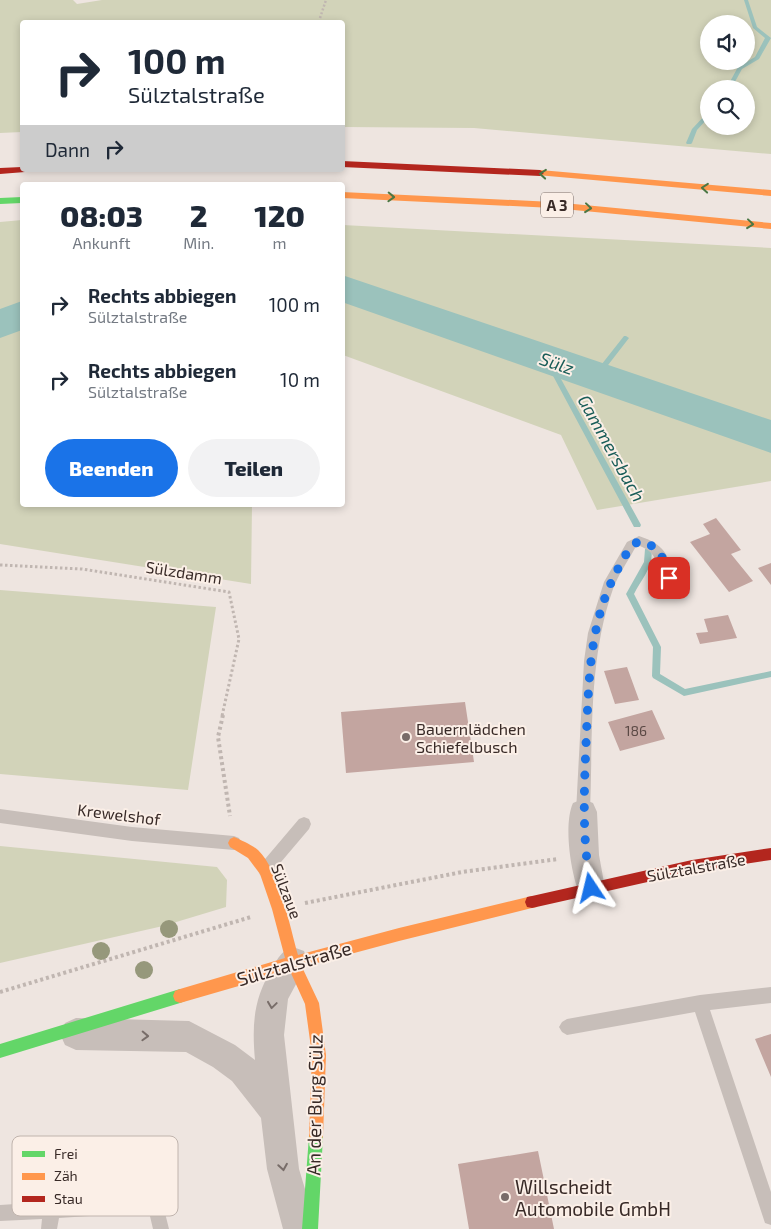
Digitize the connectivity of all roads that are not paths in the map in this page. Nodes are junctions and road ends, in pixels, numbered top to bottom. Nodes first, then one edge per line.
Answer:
1 (345, 164) edge
2 (20, 170) edge
3 (0, 171) edge
4 (771, 194) edge
5 (345, 195) edge
6 (20, 200) edge
7 (0, 201) edge
8 (771, 226) edge
9 (669, 578) dead end
10 (583, 812) joint
11 (0, 816) edge
12 (304, 824) dead end
13 (234, 843) joint
14 (771, 854) edge
15 (265, 870) junction
16 (591, 888) junction
17 (293, 962) junction
18 (771, 995) edge
19 (700, 1003) junction
20 (568, 1027) dead end
21 (61, 1033) junction
22 (0, 1051) edge
23 (278, 1113) junction
24 (50, 1216) edge
25 (158, 1216) edge
26 (771, 1218) edge
27 (49, 1229) edge
28 (161, 1229) edge
29 (300, 1229) edge
30 (310, 1229) edge

4 -> 1 main road, A 3
2 - 3 main road
5 -> 8 main road, A 3
6 - 7 main road
9 - 10 lane
10 - 16 street
11 - 13 lane, Krewelshof
12 - 15 lane
13 - 15 main road, Sülzaue
14 - 16 main road, Sülztalstraße
15 - 17 main road, Sülzaue
16 - 17 main road, Sülztalstraße
17 - 21 main road, Sülztalstraße
17 -> 23 street, An der Burg Sülz
17 - 30 main road, An der Burg Sülz
18 - 19 lane
19 - 20 lane
19 - 26 lane
21 - 22 main road, Sülztalstraße
21 -> 23 street
23 -> 29 street, An der Burg Sülz
24 - 27 lane
25 - 28 lane

